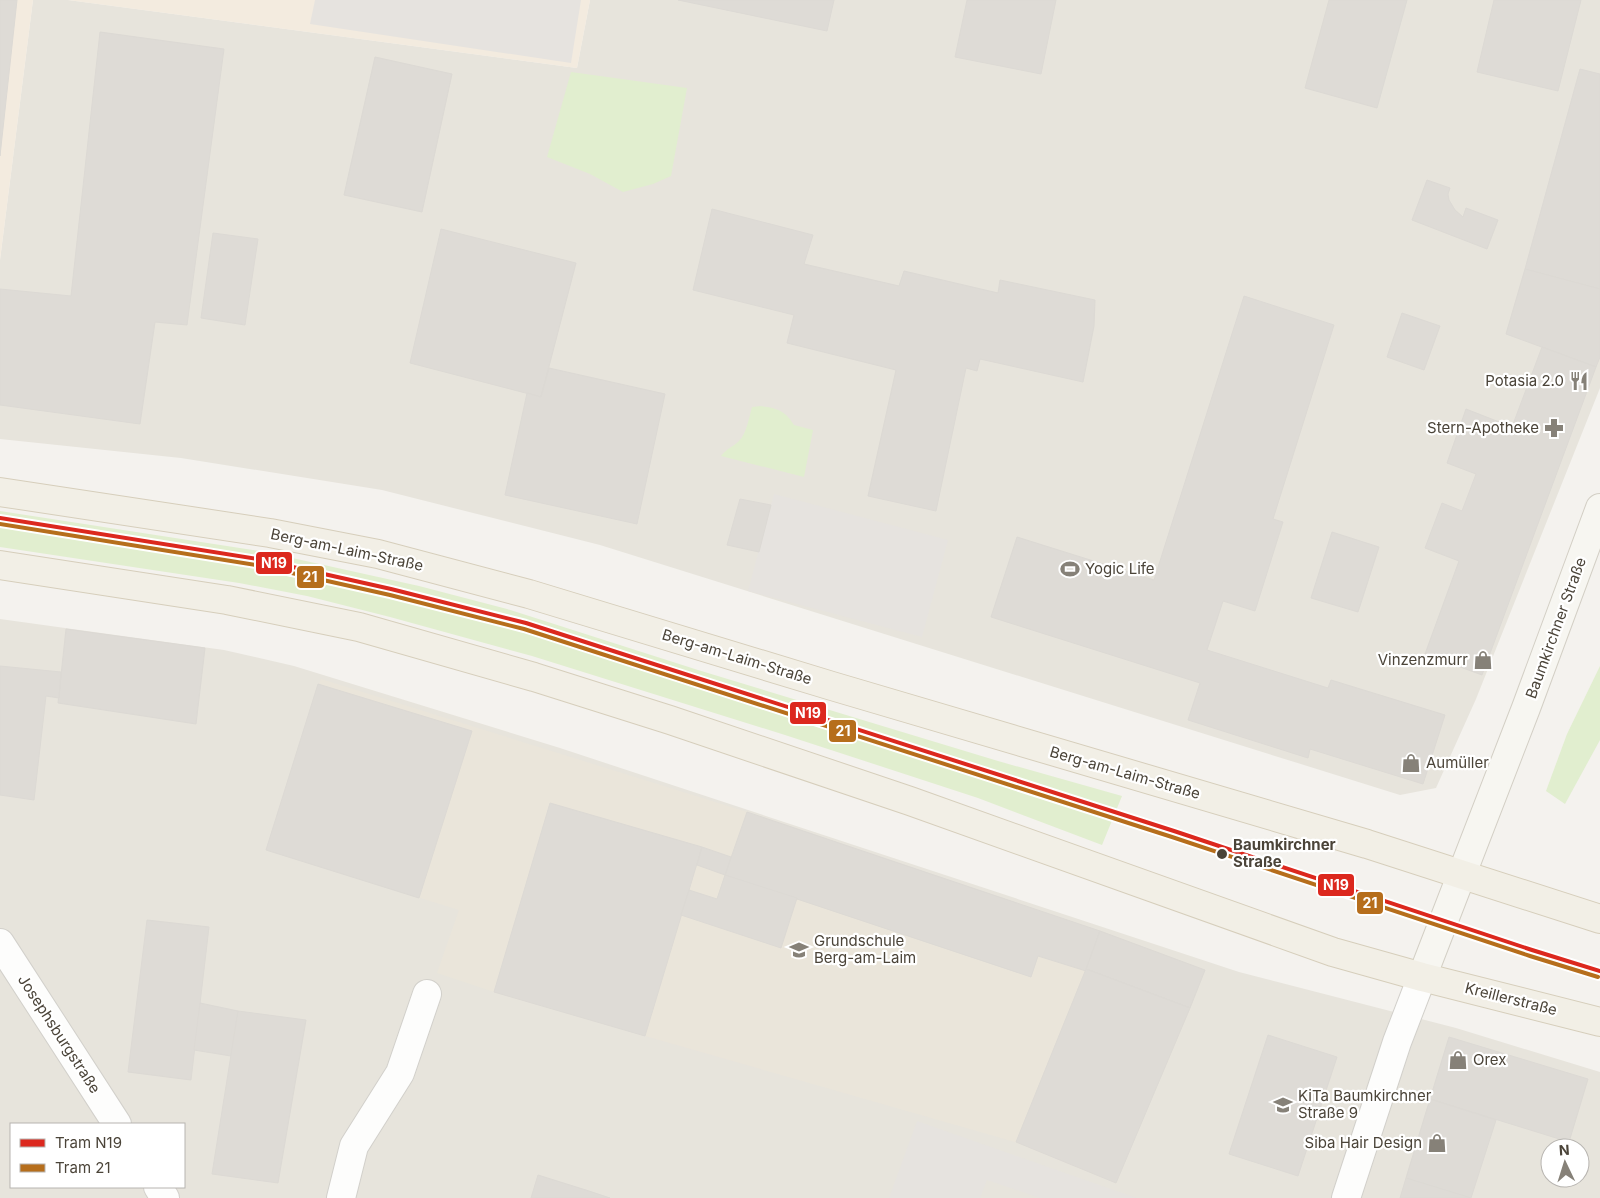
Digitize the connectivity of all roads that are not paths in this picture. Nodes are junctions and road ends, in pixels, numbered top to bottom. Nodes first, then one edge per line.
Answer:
1 (0, 492) edge
2 (1600, 508) edge
3 (0, 565) edge
4 (1462, 874) junction
5 (1600, 919) edge
6 (0, 943) edge
7 (1422, 977) junction
8 (427, 994) dead end
9 (1600, 1022) edge
10 (116, 1123) edge
11 (341, 1198) edge
12 (1346, 1198) edge

1 - 4 main road, Berg-am-Laim-Straße
2 - 4 main road, Baumkirchner Straße
3 - 7 main road
4 - 5 main road
4 - 7 main road, Baumkirchner Straße
6 - 10 street, Josephsburgstraße
7 - 9 main road, Kreillerstraße
7 - 12 street, Baumkirchner Straße
8 - 11 street

